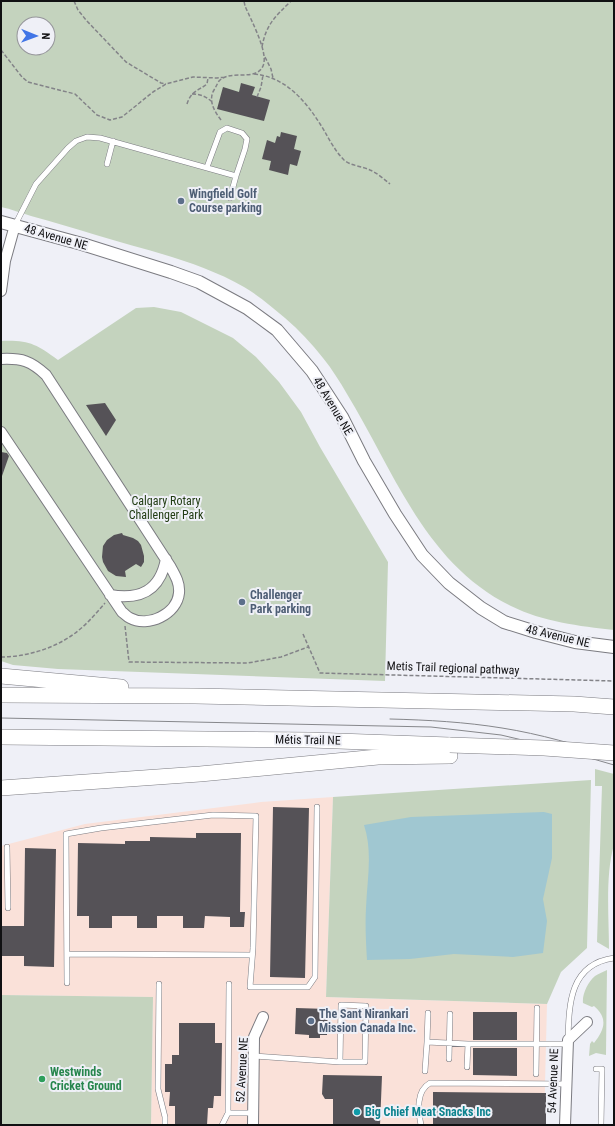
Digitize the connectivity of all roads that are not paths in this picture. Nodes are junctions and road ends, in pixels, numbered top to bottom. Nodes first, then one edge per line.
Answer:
1 (113, 141) junction
2 (107, 164) dead end
3 (207, 167) junction
4 (236, 176) junction
5 (230, 198) dead end
6 (1, 222) edge
7 (15, 226) junction
8 (1, 291) edge
9 (1, 359) edge
10 (1, 432) edge
11 (166, 559) junction
12 (108, 599) junction
13 (614, 647) edge
14 (1, 676) edge
15 (1, 695) edge
16 (196, 696) junction
17 (614, 708) edge
18 (1, 737) edge
19 (450, 751) junction
20 (614, 753) edge
21 (1, 788) edge
22 (317, 808) dead end
23 (8, 847) dead end
24 (8, 908) dead end
25 (67, 954) junction
26 (252, 955) junction
27 (614, 958) edge
28 (66, 983) dead end
29 (159, 984) dead end
30 (229, 984) dead end
31 (537, 1008) dead end
32 (428, 1013) dead end
33 (450, 1014) dead end
34 (263, 1017) dead end
35 (587, 1022) dead end
36 (427, 1042) junction
37 (568, 1042) junction
38 (449, 1043) junction
39 (468, 1044) junction
40 (536, 1044) junction
41 (254, 1056) junction
42 (449, 1059) dead end
43 (340, 1062) junction
44 (467, 1067) dead end
45 (596, 1069) dead end
46 (425, 1071) dead end
47 (536, 1074) dead end
48 (566, 1084) junction
49 (228, 1113) junction
50 (253, 1113) junction
51 (165, 1125) edge
52 (222, 1125) edge
53 (253, 1125) edge
54 (421, 1125) edge
55 (565, 1125) edge
56 (600, 1125) edge

1 - 2 lane
1 - 3 lane
1 - 7 lane
3 - 4 lane
3 - 4 lane
4 - 5 lane
6 - 7 street, 48 Avenue NE
7 - 8 street
7 - 13 street, 48 Avenue NE
9 - 11 street
10 - 12 street
11 - 12 street
11 - 12 street
14 - 16 main road
15 - 16 main road
16 - 17 main road
18 - 19 main road, Métis Trail NE
19 - 20 main road, Métis Trail NE, bridge
19 - 21 main road
22 - 26 lane
23 - 24 lane
25 - 26 lane
25 - 26 lane
25 - 28 lane
27 - 37 lane
29 - 51 lane
30 - 49 lane
31 - 40 lane
32 - 36 lane
33 - 38 lane
34 - 41 street, 52 Avenue NE
35 - 37 street, 54 Avenue NE
36 - 38 lane
36 - 46 lane
37 - 40 lane
37 - 48 street, 54 Avenue NE
38 - 39 lane
38 - 42 lane
39 - 40 lane
39 - 44 lane
40 - 47 lane
41 - 43 lane
41 - 50 street, 52 Avenue NE
43 - 43 lane
45 - 56 lane
48 - 54 lane
48 - 55 street, 54 Avenue NE
49 - 50 lane
49 - 52 lane
50 - 53 street, 52 Avenue NE

